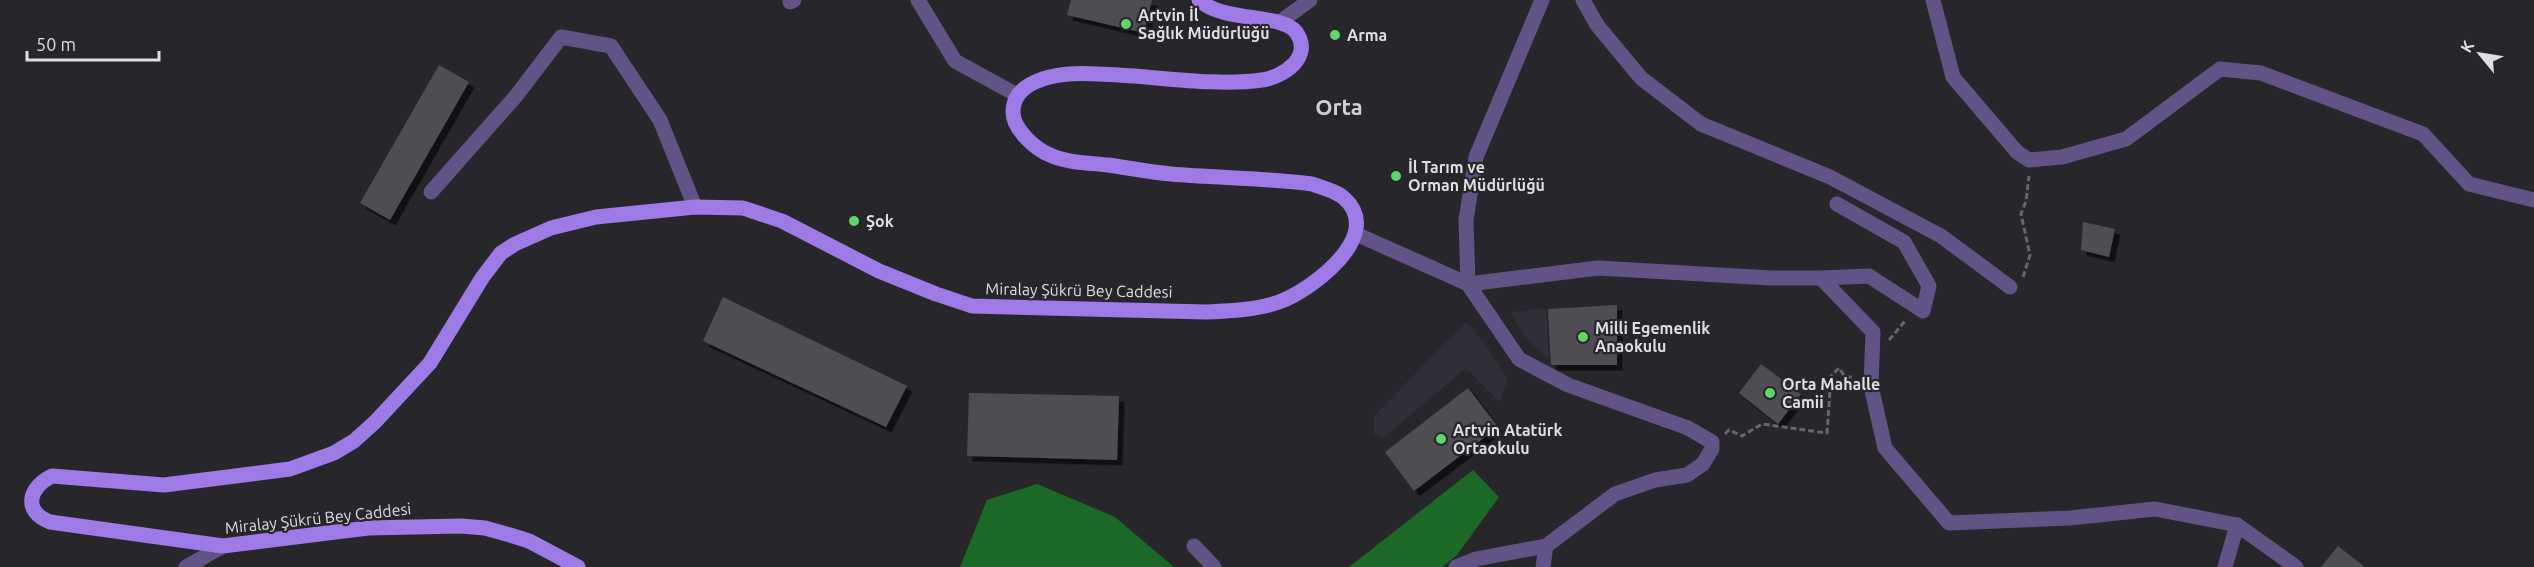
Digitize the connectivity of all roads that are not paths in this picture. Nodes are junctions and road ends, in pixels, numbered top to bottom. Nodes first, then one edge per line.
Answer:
1 (918, 0) edge
2 (1199, 0) edge
3 (1310, 0) edge
4 (1542, 0) edge
5 (1583, 0) edge
6 (1933, 0) edge
7 (1280, 22) junction
8 (1017, 95) junction
9 (431, 192) dead end
10 (2534, 200) edge
11 (1837, 204) dead end
12 (695, 207) junction
13 (1356, 234) junction
14 (1821, 278) junction
15 (1468, 284) junction
16 (2010, 287) road end
17 (2236, 525) junction
18 (223, 546) junction
19 (1194, 546) dead end
20 (1546, 546) junction
21 (186, 567) edge
22 (578, 567) edge
23 (1214, 567) edge
24 (1456, 567) edge
25 (1543, 567) edge
26 (2225, 567) edge
27 (2296, 567) edge

1 - 8 street
2 - 7 main road
3 - 7 street
4 - 15 street
5 - 16 street
6 - 10 street
7 - 8 main road
8 - 13 main road
9 - 12 street
11 - 14 street
12 - 13 main road, Miralay Şükrü Bey Caddesi
12 - 18 main road, Miralay Şükrü Bey Caddesi
13 - 15 street
14 - 15 street
14 - 17 street
15 - 20 street
17 - 26 street
17 - 27 street
18 - 21 street
18 - 22 main road, Miralay Şükrü Bey Caddesi
19 - 23 street
20 - 24 street
20 - 25 street

